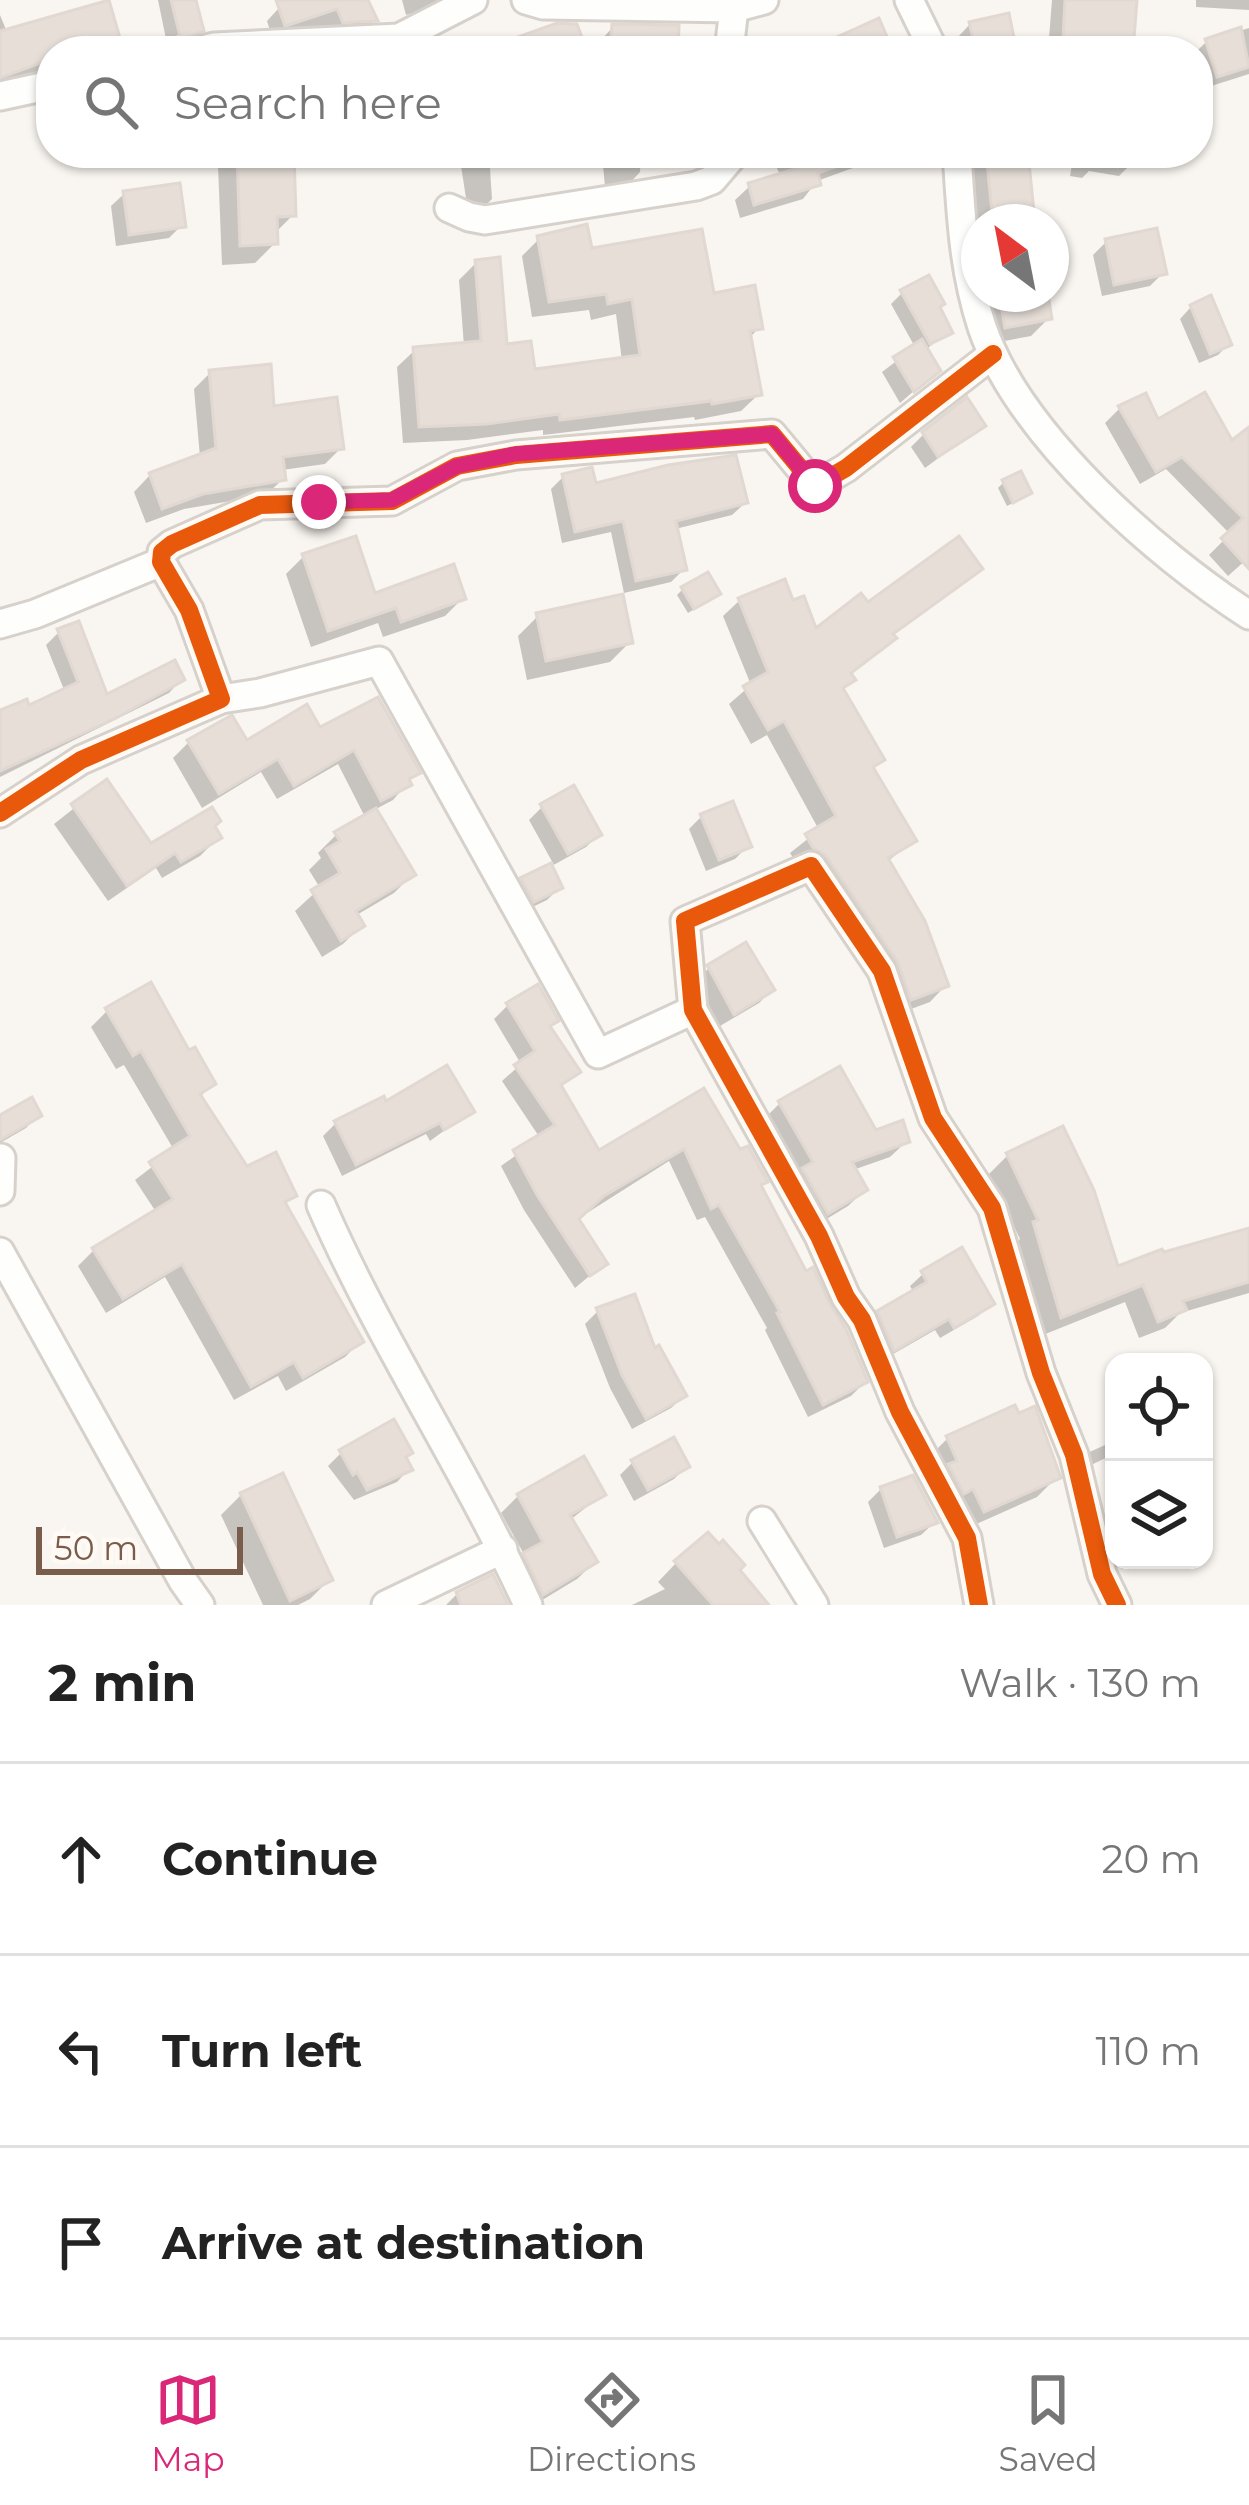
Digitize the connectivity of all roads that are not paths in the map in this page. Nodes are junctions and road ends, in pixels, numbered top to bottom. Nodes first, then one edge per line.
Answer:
1 (472, 0) edge
2 (526, 0) edge
3 (764, 0) edge
4 (909, 0) edge
5 (734, 8) junction
6 (403, 36) edge
7 (731, 36) edge
8 (927, 36) edge
9 (36, 88) edge
10 (0, 96) edge
11 (722, 168) edge
12 (958, 168) edge
13 (449, 208) dead end
14 (993, 354) junction
15 (161, 562) junction
16 (1249, 615) edge
17 (0, 624) edge
18 (221, 699) junction
19 (0, 813) edge
20 (693, 1010) junction
21 (2, 1158) edge
22 (0, 1191) edge
23 (321, 1205) dead end
24 (0, 1252) edge
25 (762, 1521) dead end
26 (502, 1549) junction
27 (200, 1605) edge
28 (386, 1605) edge
29 (528, 1605) edge
30 (814, 1605) edge
31 (979, 1605) edge
32 (1117, 1605) edge

1 - 6 street
2 - 5 street
3 - 5 street
4 - 8 street
5 - 7 street
9 - 10 street
11 - 13 street
12 - 14 street
14 - 15 street
14 - 16 street
15 - 17 street
15 - 18 street
18 - 19 street
18 - 20 street
20 - 31 street
20 - 32 street
21 - 22 street
23 - 26 street
24 - 27 street
25 - 30 street
26 - 28 street
26 - 29 street

